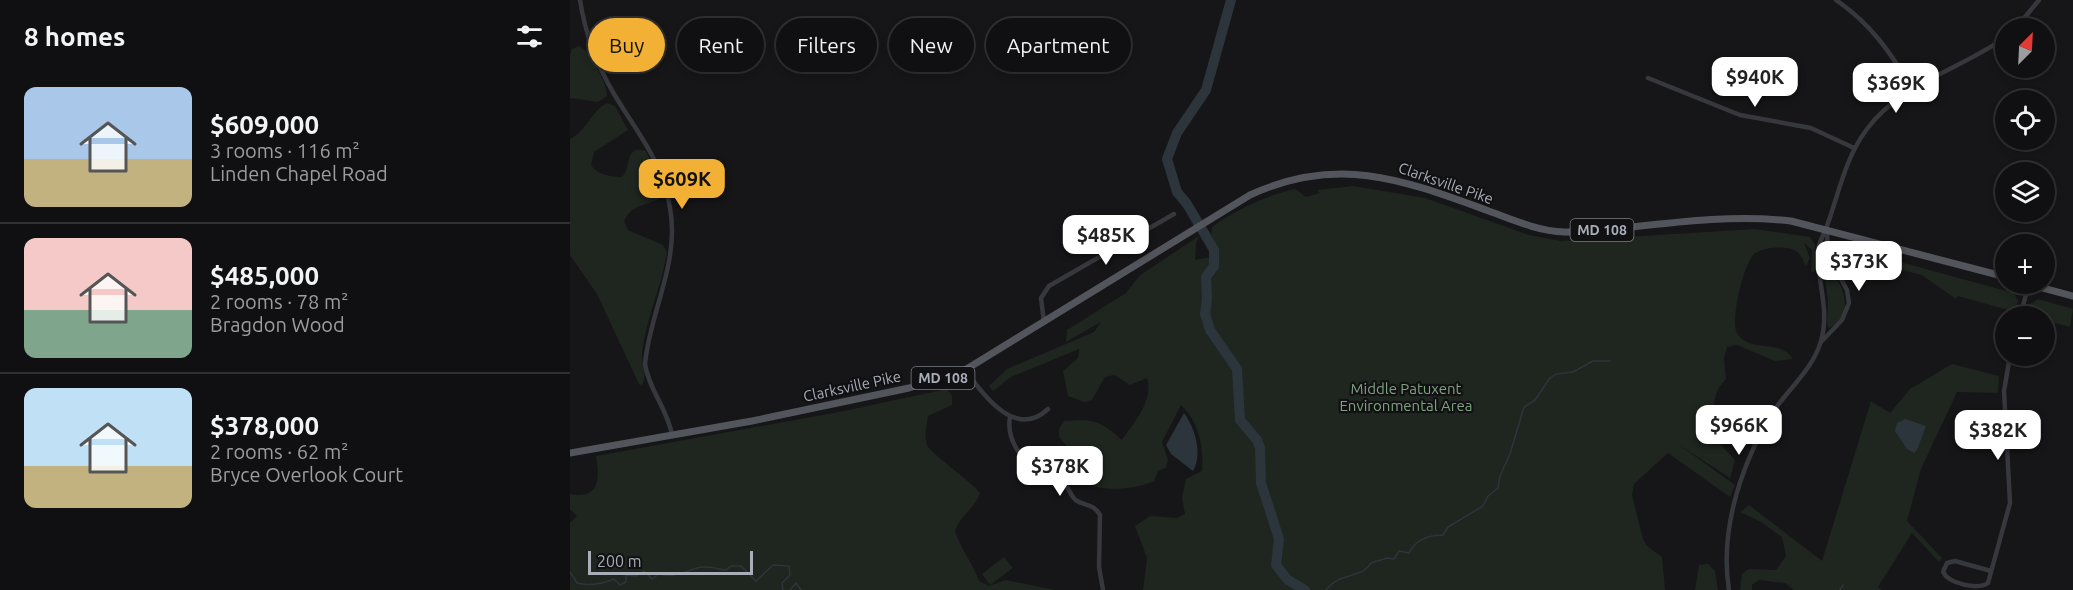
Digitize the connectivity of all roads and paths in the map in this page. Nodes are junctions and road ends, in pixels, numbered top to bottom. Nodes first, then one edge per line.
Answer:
1 (580, 0) edge
2 (1836, 0) edge
3 (2039, 0) edge
4 (2024, 18) edge
5 (1995, 43) edge
6 (1648, 78) dead end
7 (1911, 88) junction
8 (1854, 148) junction
9 (1174, 214) dead end
10 (1826, 229) junction
11 (1995, 275) edge
12 (2055, 291) edge
13 (2073, 296) edge
14 (1044, 322) junction
15 (1821, 342) junction
16 (2008, 366) edge
17 (965, 370) junction
18 (1048, 409) dead end
19 (1010, 417) junction
20 (672, 435) junction
21 (570, 453) edge
22 (1992, 571) junction
23 (1102, 590) edge
24 (1729, 590) edge

1 - 20 street
2 - 7 street
3 - 4 street
5 - 7 street
6 - 8 street
7 - 8 street
8 - 10 street
9 - 14 street
10 - 11 main road, Clarksville Pike / MD 108
10 - 14 main road, Clarksville Pike / MD 108
10 - 15 street
10 - 15 street
12 - 13 main road
14 - 17 main road, Clarksville Pike / MD 108
15 - 24 street
16 - 22 street
17 - 19 street
17 - 20 main road, Clarksville Pike / MD 108
18 - 19 street
19 - 23 street
20 - 21 main road, Clarksville Pike / MD 108
22 - 22 street

